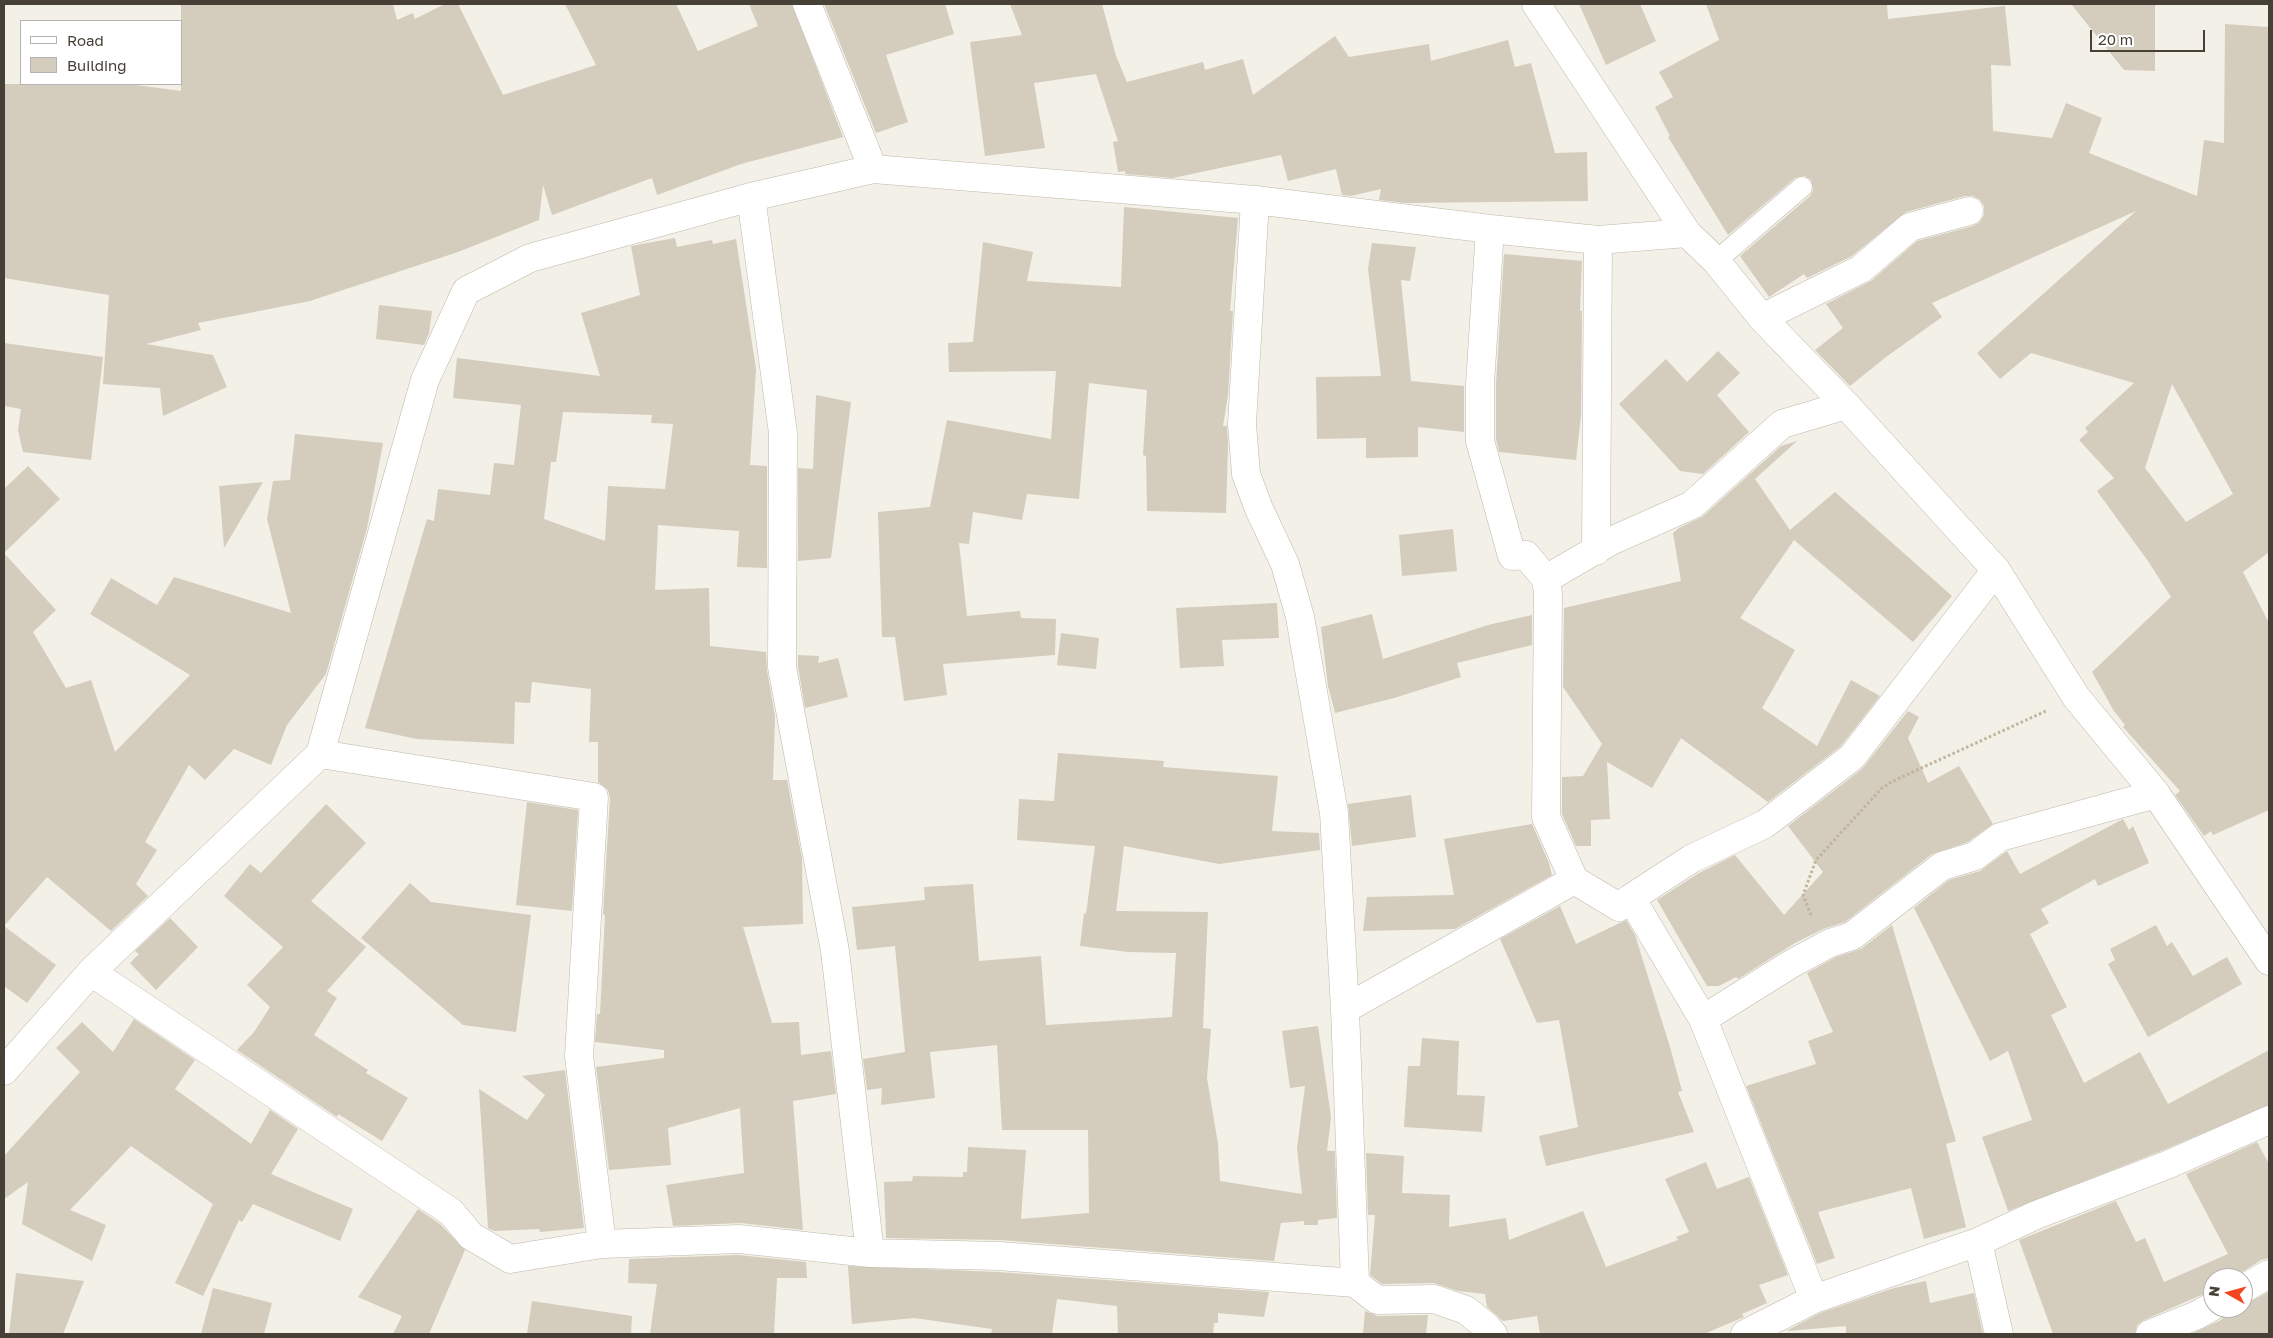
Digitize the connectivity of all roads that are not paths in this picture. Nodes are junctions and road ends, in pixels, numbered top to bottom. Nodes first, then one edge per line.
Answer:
1 (807, 4) edge
2 (1536, 4) edge
3 (873, 170) junction
4 (1802, 186) dead end
5 (751, 197) junction
6 (1255, 200) junction
7 (1970, 211) dead end
8 (1490, 229) junction
9 (1686, 233) junction
10 (1598, 240) junction
11 (1716, 261) junction
12 (1762, 318) junction
13 (1846, 405) junction
14 (1596, 551) junction
15 (1996, 570) junction
16 (1546, 579) junction
17 (320, 754) junction
18 (2156, 794) junction
19 (1574, 880) junction
20 (1631, 898) junction
21 (2269, 961) edge
22 (91, 972) junction
23 (1345, 1009) junction
24 (1703, 1019) junction
25 (4, 1071) edge
26 (2269, 1120) edge
27 (1978, 1242) junction
28 (602, 1244) junction
29 (870, 1253) junction
30 (2269, 1274) edge
31 (1355, 1283) junction
32 (2253, 1283) edge
33 (1814, 1299) junction
34 (2203, 1312) edge
35 (1493, 1334) edge
36 (1745, 1334) edge
37 (1999, 1334) edge
38 (2150, 1334) edge

1 - 3 street
2 - 9 street
3 - 5 street
3 - 6 street
4 - 11 lane
5 - 17 street
5 - 29 street
6 - 8 street
6 - 23 street
7 - 12 street
8 - 10 street
8 - 16 street
9 - 10 street
9 - 11 street
10 - 14 street
11 - 12 street
12 - 13 street
13 - 14 street
13 - 15 street
14 - 16 street
15 - 18 street
15 - 20 street
16 - 19 street
17 - 22 street
17 - 28 street
18 - 21 street
18 - 24 street
19 - 20 street
19 - 23 street
20 - 24 street
22 - 25 street
22 - 28 street
23 - 31 street
24 - 33 street
26 - 27 street
27 - 33 street
27 - 37 street
28 - 29 street
29 - 31 street
30 - 32 street
31 - 35 street
33 - 36 street
34 - 38 street

